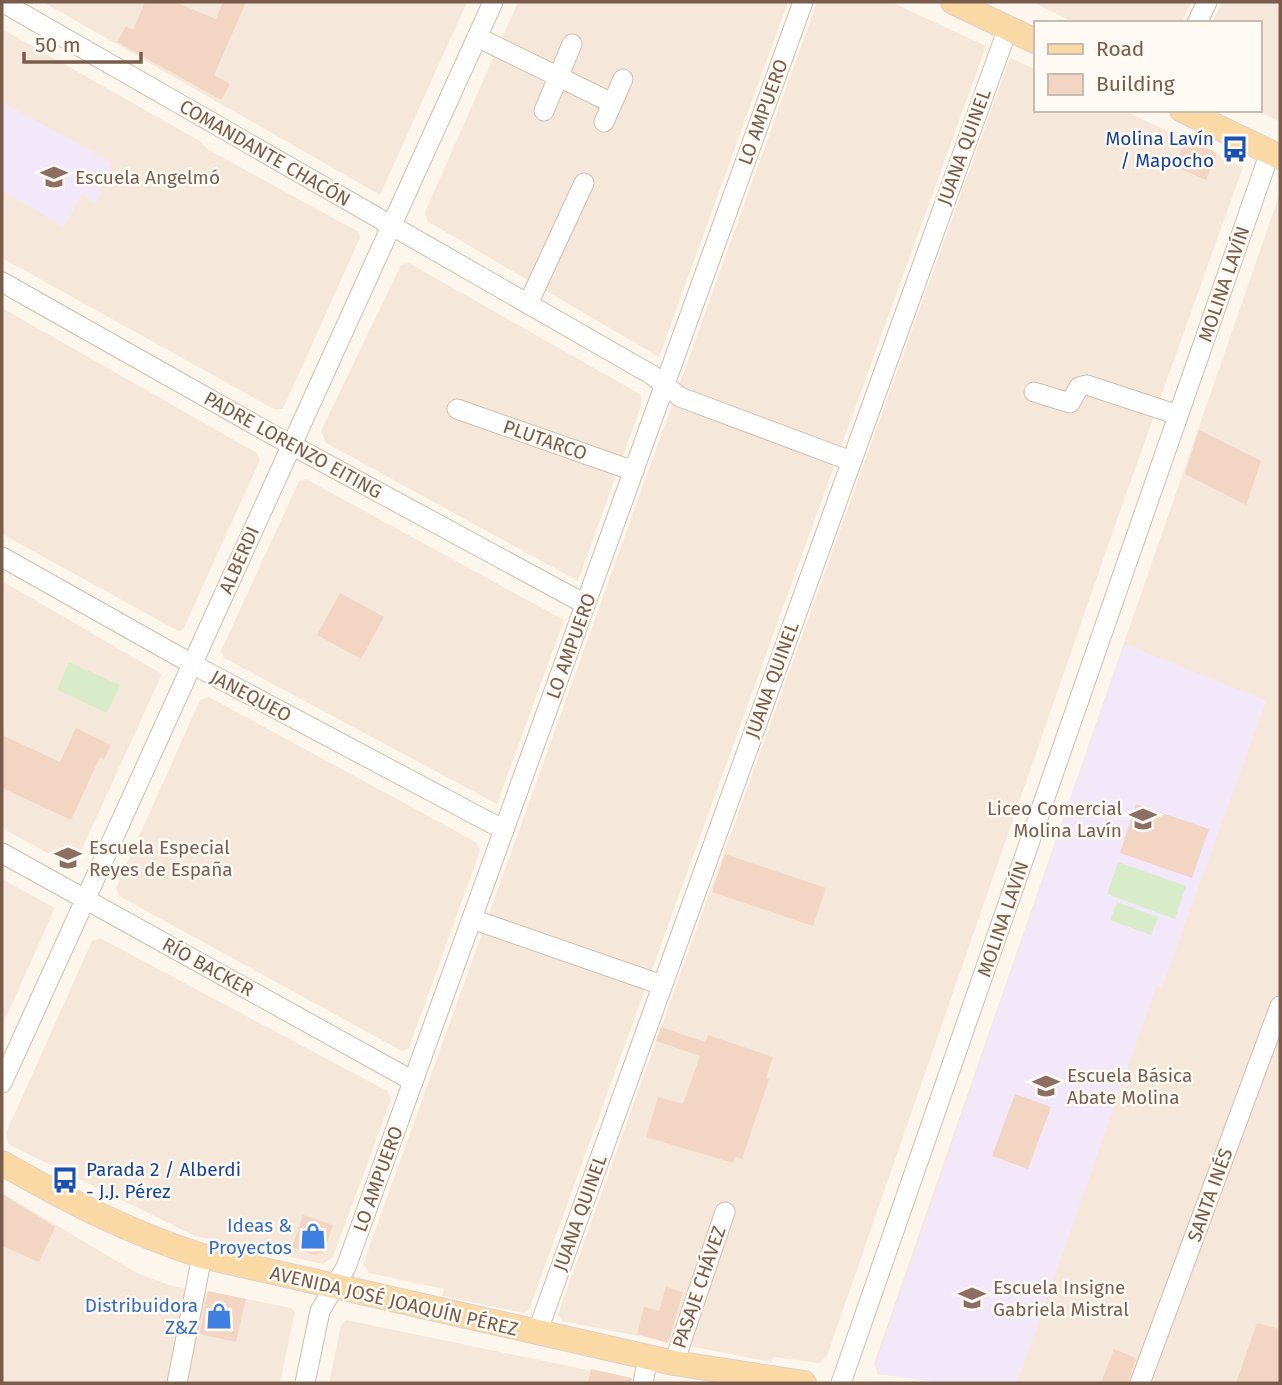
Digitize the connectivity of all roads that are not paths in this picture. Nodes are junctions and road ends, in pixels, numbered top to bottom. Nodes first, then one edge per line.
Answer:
1 (2, 2) edge
2 (493, 2) edge
3 (803, 2) edge
4 (953, 2) edge
5 (1207, 2) edge
6 (1197, 21) edge
7 (1007, 28) junction
8 (477, 37) junction
9 (1034, 41) edge
10 (572, 44) dead end
11 (558, 76) junction
12 (623, 79) dead end
13 (612, 103) junction
14 (544, 111) dead end
15 (1186, 112) edge
16 (604, 122) dead end
17 (1275, 155) edge
18 (584, 183) dead end
19 (391, 226) junction
20 (2, 282) edge
21 (528, 304) junction
22 (665, 385) junction
23 (1034, 392) dead end
24 (457, 409) dead end
25 (1178, 415) junction
26 (291, 445) junction
27 (851, 461) junction
28 (634, 471) junction
29 (2, 557) edge
30 (585, 604) junction
31 (192, 664) junction
32 (504, 830) junction
33 (2, 853) edge
34 (86, 900) junction
35 (472, 919) junction
36 (662, 985) junction
37 (1280, 1006) edge
38 (413, 1081) junction
39 (2, 1083) edge
40 (2, 1163) edge
41 (725, 1212) dead end
42 (202, 1256) junction
43 (333, 1287) junction
44 (537, 1333) junction
45 (648, 1357) junction
46 (674, 1363) junction
47 (177, 1383) edge
48 (305, 1383) edge
49 (643, 1383) edge
50 (804, 1383) edge
51 (841, 1383) edge
52 (1140, 1383) edge

1 - 19 street, COMANDANTE CHACÓN
2 - 8 street, ALBERDI
3 - 22 street, LO AMPUERO
4 - 7 main road
5 - 6 street
7 - 9 main road
7 - 27 street, JUANA QUINEL
8 - 11 street
8 - 19 street, ALBERDI
10 - 11 street
11 - 13 street
11 - 14 street
12 - 13 street
13 - 16 street
15 - 17 main road
17 - 25 street, MOLINA LAVÍN
18 - 21 street
19 - 21 street, COMANDANTE CHACÓN
19 - 26 street, ALBERDI
20 - 26 street, PADRE LORENZO EITING
21 - 22 street, COMANDANTE CHACÓN
22 - 27 street, COMANDANTE CHACÓN
22 - 28 street, LO AMPUERO
23 - 25 street
24 - 28 street, PLUTARCO
25 - 51 street, MOLINA LAVÍN
26 - 30 street, PADRE LORENZO EITING
26 - 31 street, ALBERDI
27 - 36 street, JUANA QUINEL
28 - 30 street, LO AMPUERO
29 - 31 street, JANEQUEO
30 - 32 street, LO AMPUERO
31 - 32 street, JANEQUEO
31 - 34 street, ALBERDI
32 - 35 street, LO AMPUERO
33 - 34 street, RÍO BACKER
34 - 38 street, RÍO BACKER
34 - 39 street, ALBERDI
35 - 36 street
35 - 38 street, LO AMPUERO
36 - 44 street, JUANA QUINEL
37 - 52 street, SANTA INÉS
38 - 43 street, LO AMPUERO
40 - 42 main road, AVENIDA JOSÉ JOAQUÍN PÉREZ
41 - 46 street, PASAJE CHÁVEZ
42 - 43 main road, AVENIDA JOSÉ JOAQUÍN PÉREZ
42 - 47 street
43 - 44 main road, AVENIDA JOSÉ JOAQUÍN PÉREZ
43 - 48 street, LO AMPUERO
44 - 45 main road, AVENIDA JOSÉ JOAQUÍN PÉREZ
45 - 46 main road, AVENIDA JOSÉ JOAQUÍN PÉREZ
45 - 49 street
46 - 50 main road, AVENIDA JOSÉ JOAQUÍN PÉREZ

